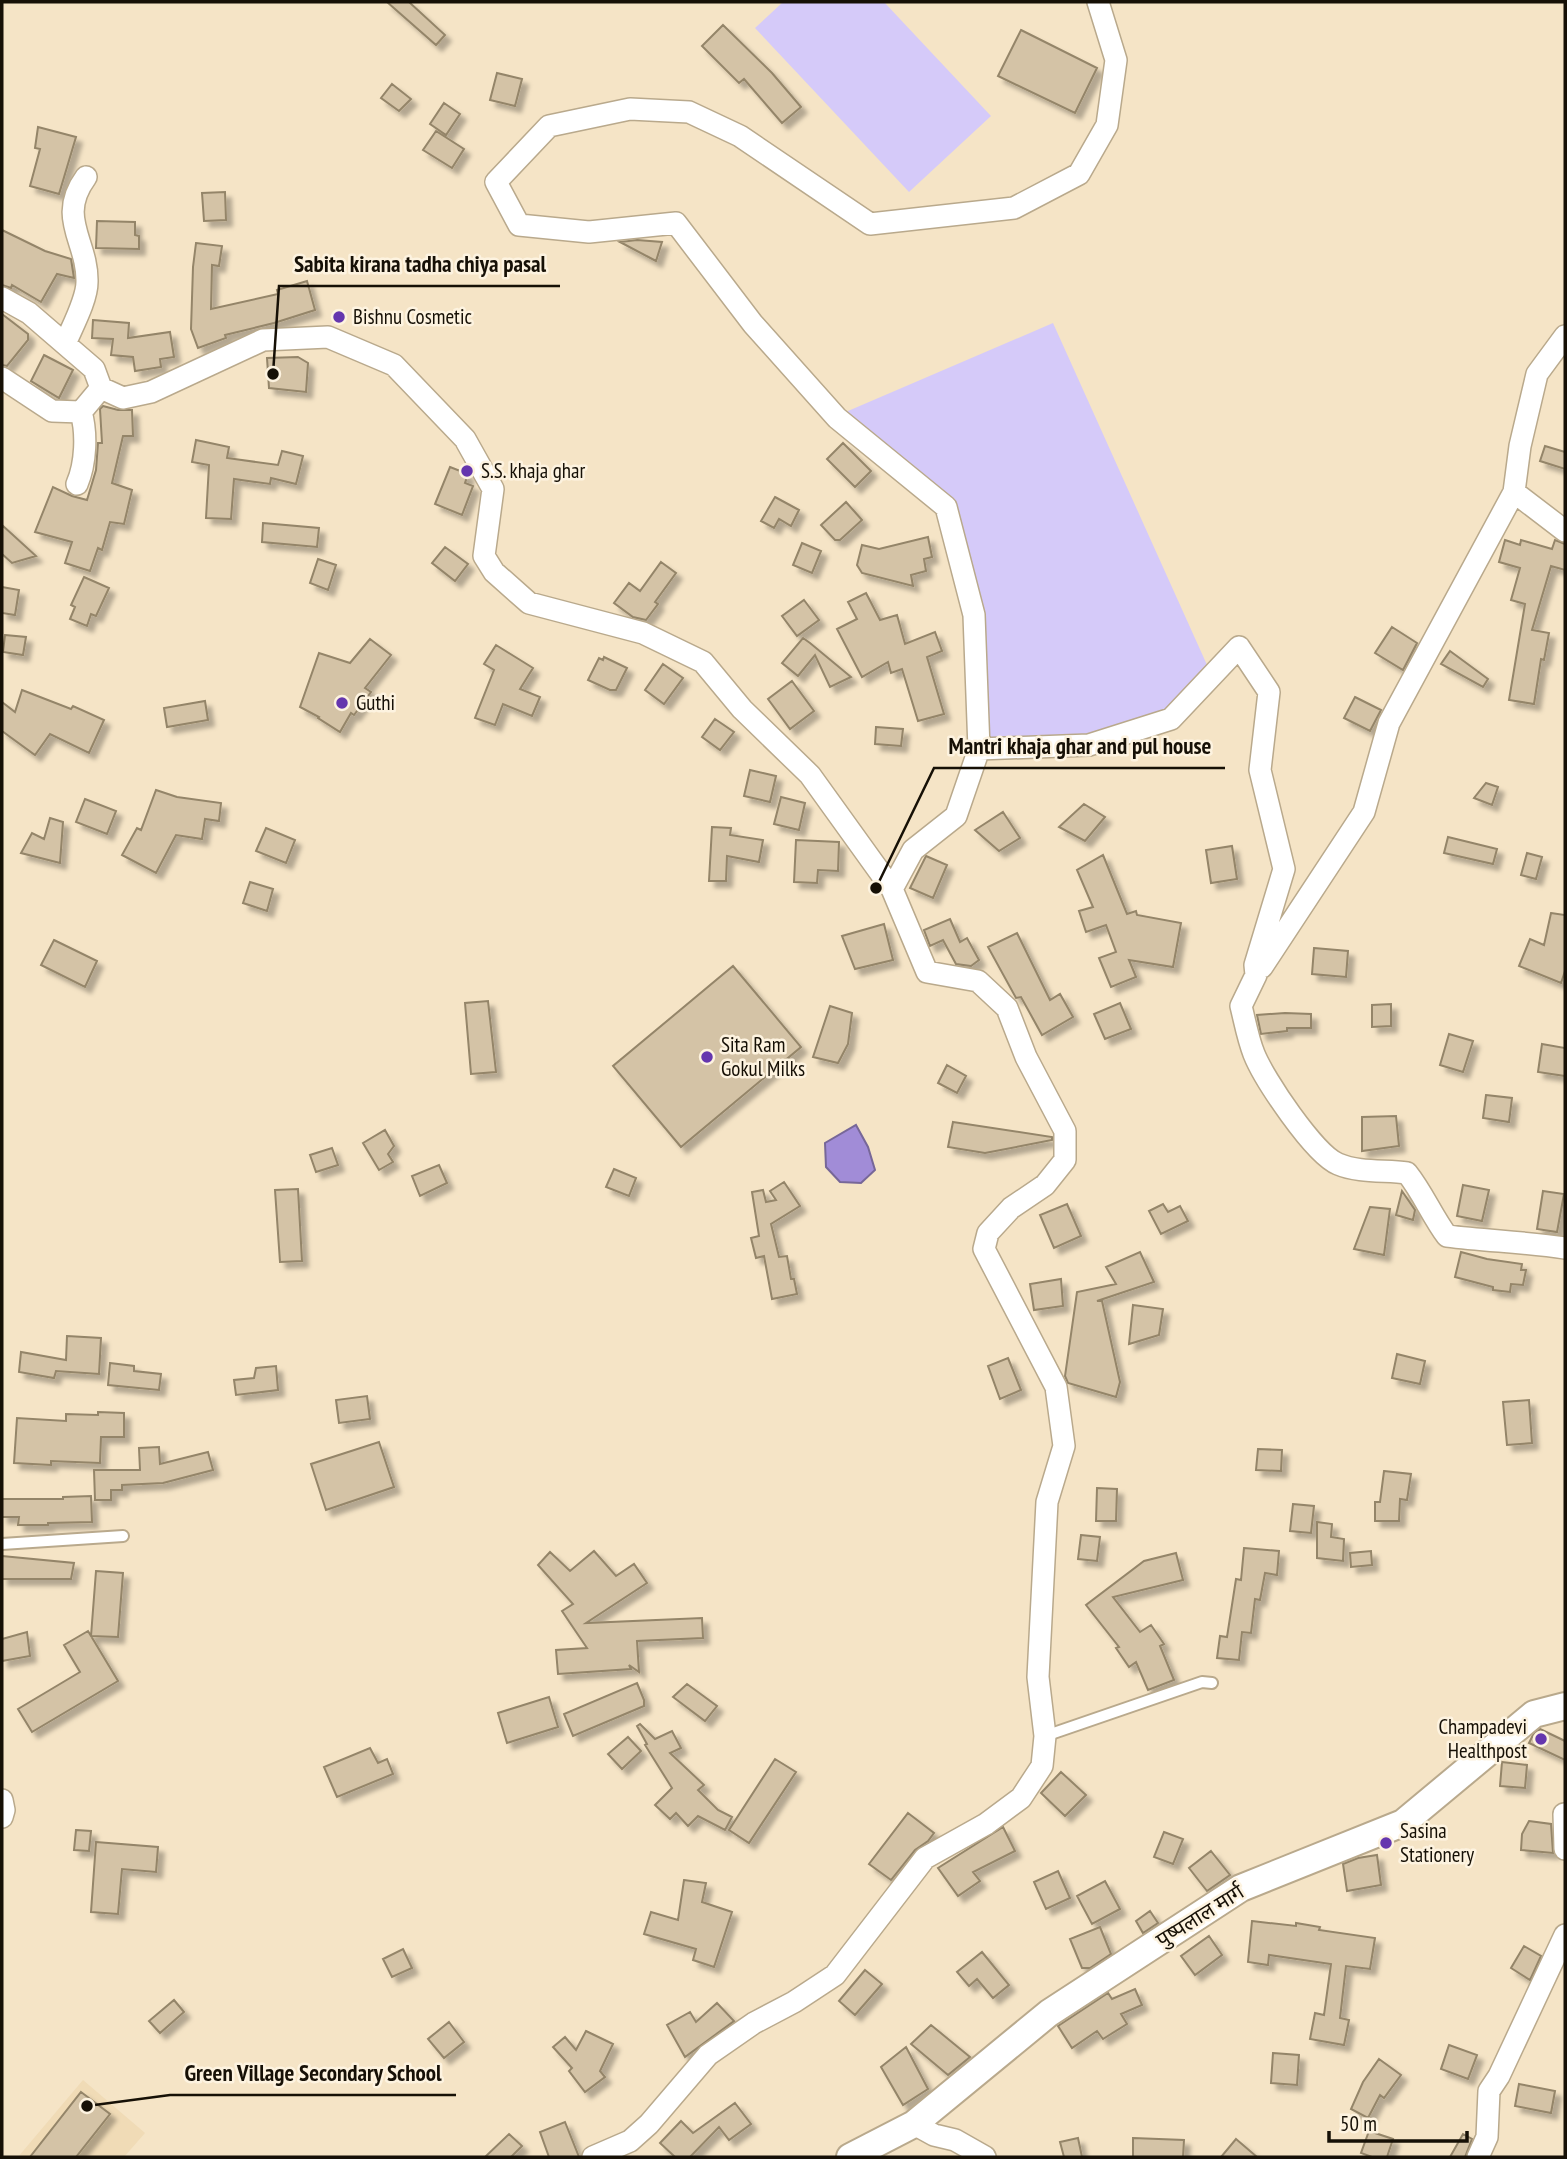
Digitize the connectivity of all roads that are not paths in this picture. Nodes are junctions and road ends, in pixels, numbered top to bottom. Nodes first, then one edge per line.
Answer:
1 (1098, 2) edge
2 (86, 177) dead end
3 (2, 298) edge
4 (1565, 336) edge
5 (65, 344) junction
6 (2, 378) edge
7 (101, 387) junction
8 (81, 412) junction
9 (77, 484) dead end
10 (1514, 492) junction
11 (1565, 531) edge
12 (978, 749) junction
13 (892, 889) junction
14 (1256, 975) junction
15 (1565, 1248) edge
16 (123, 1536) dead end
17 (2, 1544) edge
18 (1212, 1683) dead end
19 (1565, 1706) edge
20 (1045, 1737) junction
21 (2, 1800) edge
22 (1564, 1814) edge
23 (2, 1817) edge
24 (1565, 1849) edge
25 (1565, 1935) edge
26 (914, 2124) junction
27 (593, 2157) edge
28 (850, 2157) edge
29 (985, 2157) edge
30 (1478, 2157) edge

1 - 12 street
2 - 5 street
3 - 5 street
4 - 10 street
5 - 7 street
6 - 8 street
7 - 8 street
7 - 13 street
8 - 9 street
10 - 11 street
10 - 14 street
12 - 13 street
12 - 14 street
13 - 20 street
14 - 15 street
16 - 17 lane
18 - 20 lane
19 - 26 street, पुष्पलाल मार्ग
20 - 27 street
21 - 23 street
22 - 24 street
25 - 30 street
26 - 28 street, पुष्पलाल मार्ग
26 - 29 street

